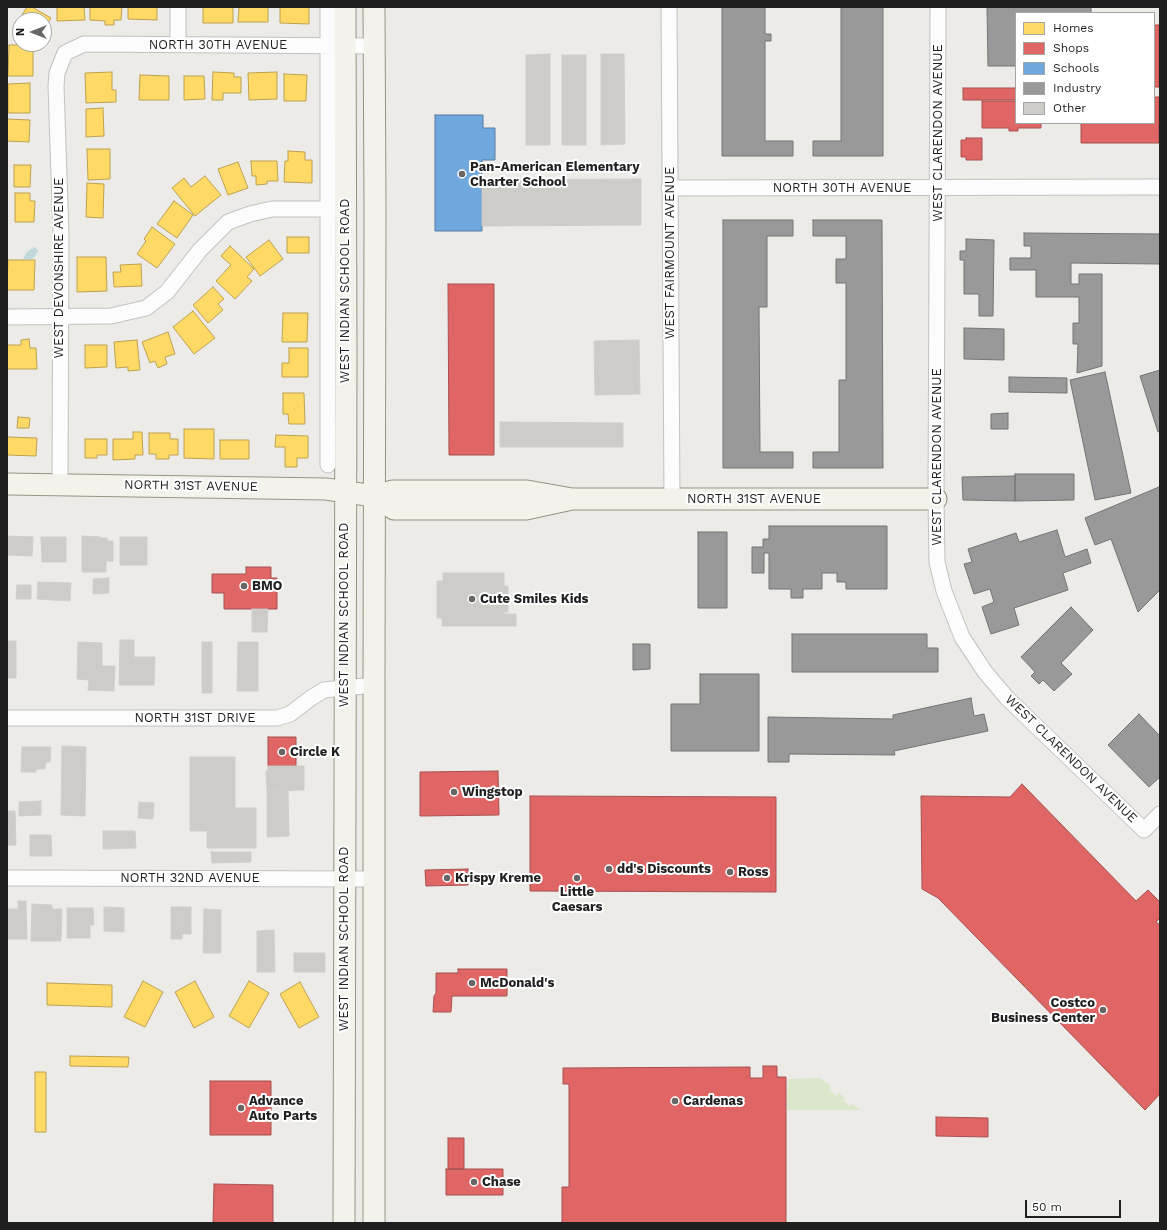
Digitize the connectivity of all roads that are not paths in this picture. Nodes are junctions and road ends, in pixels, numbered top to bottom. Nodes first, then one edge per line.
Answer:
1 (178, 7) edge
2 (328, 7) edge
3 (345, 7) edge
4 (374, 7) edge
5 (669, 7) edge
6 (938, 7) edge
7 (178, 44) junction
8 (336, 46) junction
9 (374, 46) junction
10 (65, 53) joint
11 (1160, 187) edge
12 (669, 188) junction
13 (938, 188) junction
14 (337, 209) junction
15 (7, 317) edge
16 (61, 317) junction
17 (328, 465) dead end
18 (7, 484) edge
19 (60, 484) junction
20 (344, 492) junction
21 (374, 496) junction
22 (672, 499) junction
23 (936, 499) junction
24 (374, 685) junction
25 (344, 688) junction
26 (7, 718) edge
27 (1160, 814) edge
28 (7, 878) edge
29 (344, 878) junction
30 (374, 878) junction
31 (344, 1223) edge
32 (374, 1223) edge

1 - 7 street
2 - 8 street, WEST INDIAN SCHOOL ROAD
3 - 8 main road, WEST INDIAN SCHOOL ROAD
4 - 9 main road
5 - 12 street, WEST FAIRMOUNT AVENUE
6 - 13 street, WEST CLARENDON AVENUE
7 - 8 street, NORTH 30TH AVENUE
7 - 10 street, NORTH 30TH AVENUE
8 - 9 street, NORTH 30TH AVENUE
8 - 14 main road, WEST INDIAN SCHOOL ROAD
9 - 21 main road
10 - 16 street, WEST DEVONSHIRE AVENUE
11 - 13 street, NORTH 30TH AVENUE
12 - 13 street, NORTH 30TH AVENUE
12 - 22 street, WEST FAIRMOUNT AVENUE
13 - 23 street, WEST CLARENDON AVENUE
14 - 16 street
14 - 17 street, WEST INDIAN SCHOOL ROAD
14 - 20 main road, WEST INDIAN SCHOOL ROAD
15 - 16 street
16 - 19 street, WEST DEVONSHIRE AVENUE
18 - 19 main road, NORTH 31ST AVENUE
19 - 20 main road, NORTH 31ST AVENUE
20 - 21 main road, NORTH 31ST AVENUE
20 - 25 main road, WEST INDIAN SCHOOL ROAD
21 - 22 main road, NORTH 31ST AVENUE
21 - 24 main road
22 - 23 main road, NORTH 31ST AVENUE
23 - 27 street, WEST CLARENDON AVENUE
24 - 25 street, NORTH 31ST DRIVE
24 - 30 main road
25 - 26 street, NORTH 31ST DRIVE
25 - 29 main road, WEST INDIAN SCHOOL ROAD
28 - 29 street, NORTH 32ND AVENUE
29 - 30 street, NORTH 32ND AVENUE
29 - 31 main road, WEST INDIAN SCHOOL ROAD
30 - 32 main road

